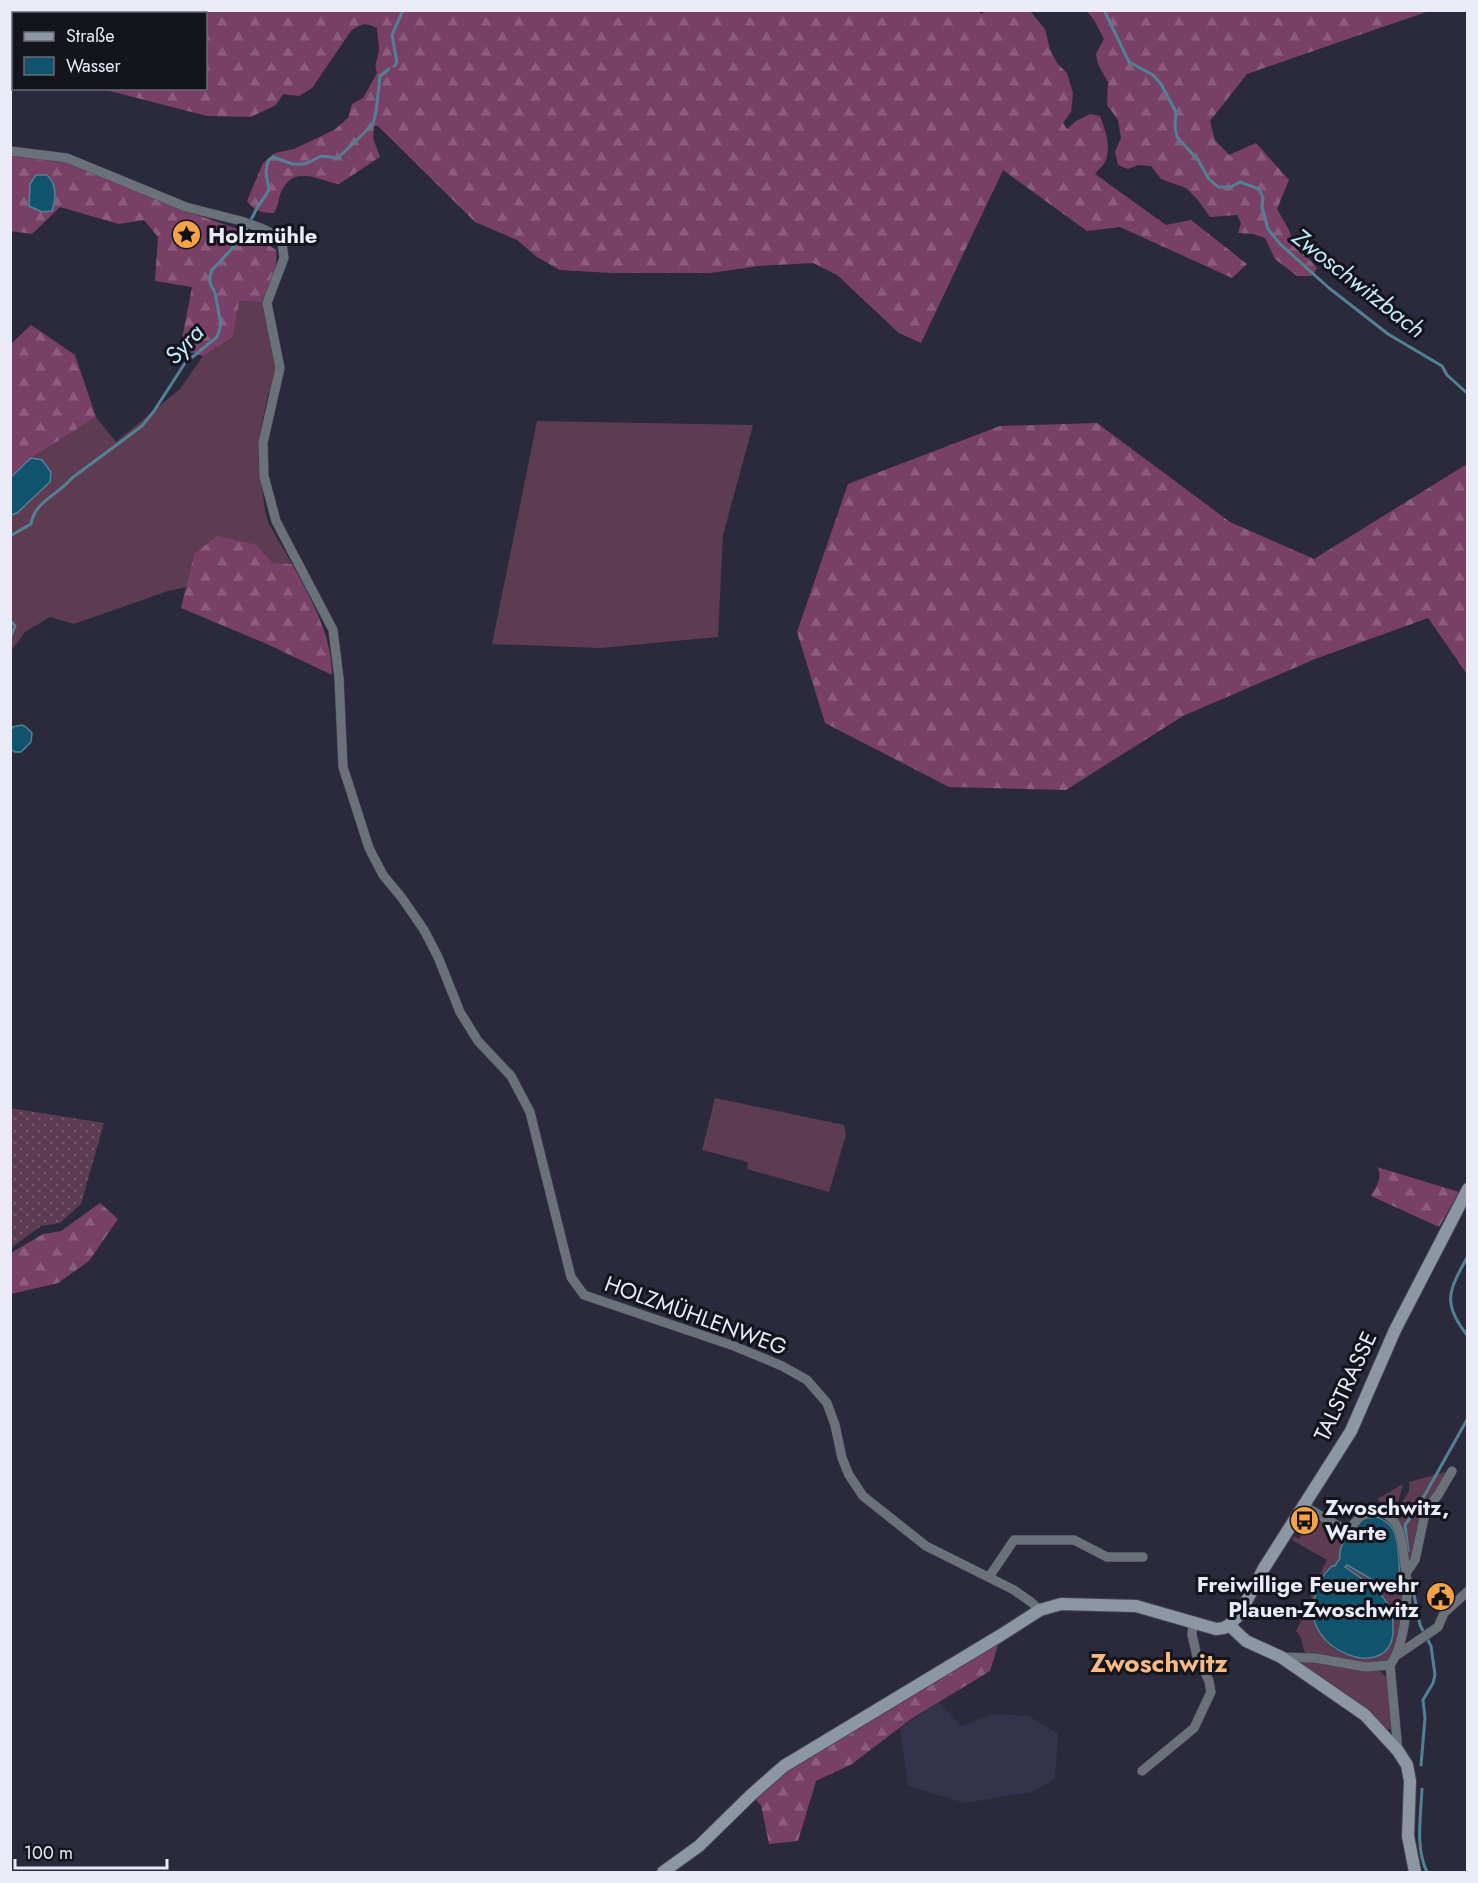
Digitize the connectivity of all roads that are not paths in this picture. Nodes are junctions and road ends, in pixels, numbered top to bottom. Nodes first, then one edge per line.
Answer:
1 (10, 151) edge
2 (1467, 1189) edge
3 (1452, 1471) dead end
4 (1304, 1506) junction
5 (1143, 1557) dead end
6 (1406, 1573) junction
7 (989, 1578) junction
8 (1467, 1591) edge
9 (1040, 1610) junction
10 (1193, 1621) junction
11 (1229, 1625) junction
12 (1397, 1655) junction
13 (1281, 1657) junction
14 (1390, 1665) junction
15 (1398, 1750) junction
16 (1142, 1772) dead end
17 (663, 1872) edge
18 (1415, 1872) edge

1 - 7 street, HOLZMÜHLENWEG
2 - 4 street, TALSTRASSE
3 - 6 street
4 - 6 street
4 - 11 street, TALSTRASSE
5 - 7 street
6 - 12 street
7 - 9 street, HOLZMÜHLENWEG
8 - 12 street
9 - 10 street
9 - 17 street
10 - 11 street
10 - 16 street
11 - 13 street
12 - 14 street
13 - 14 street
13 - 15 street
14 - 15 street
15 - 18 street

